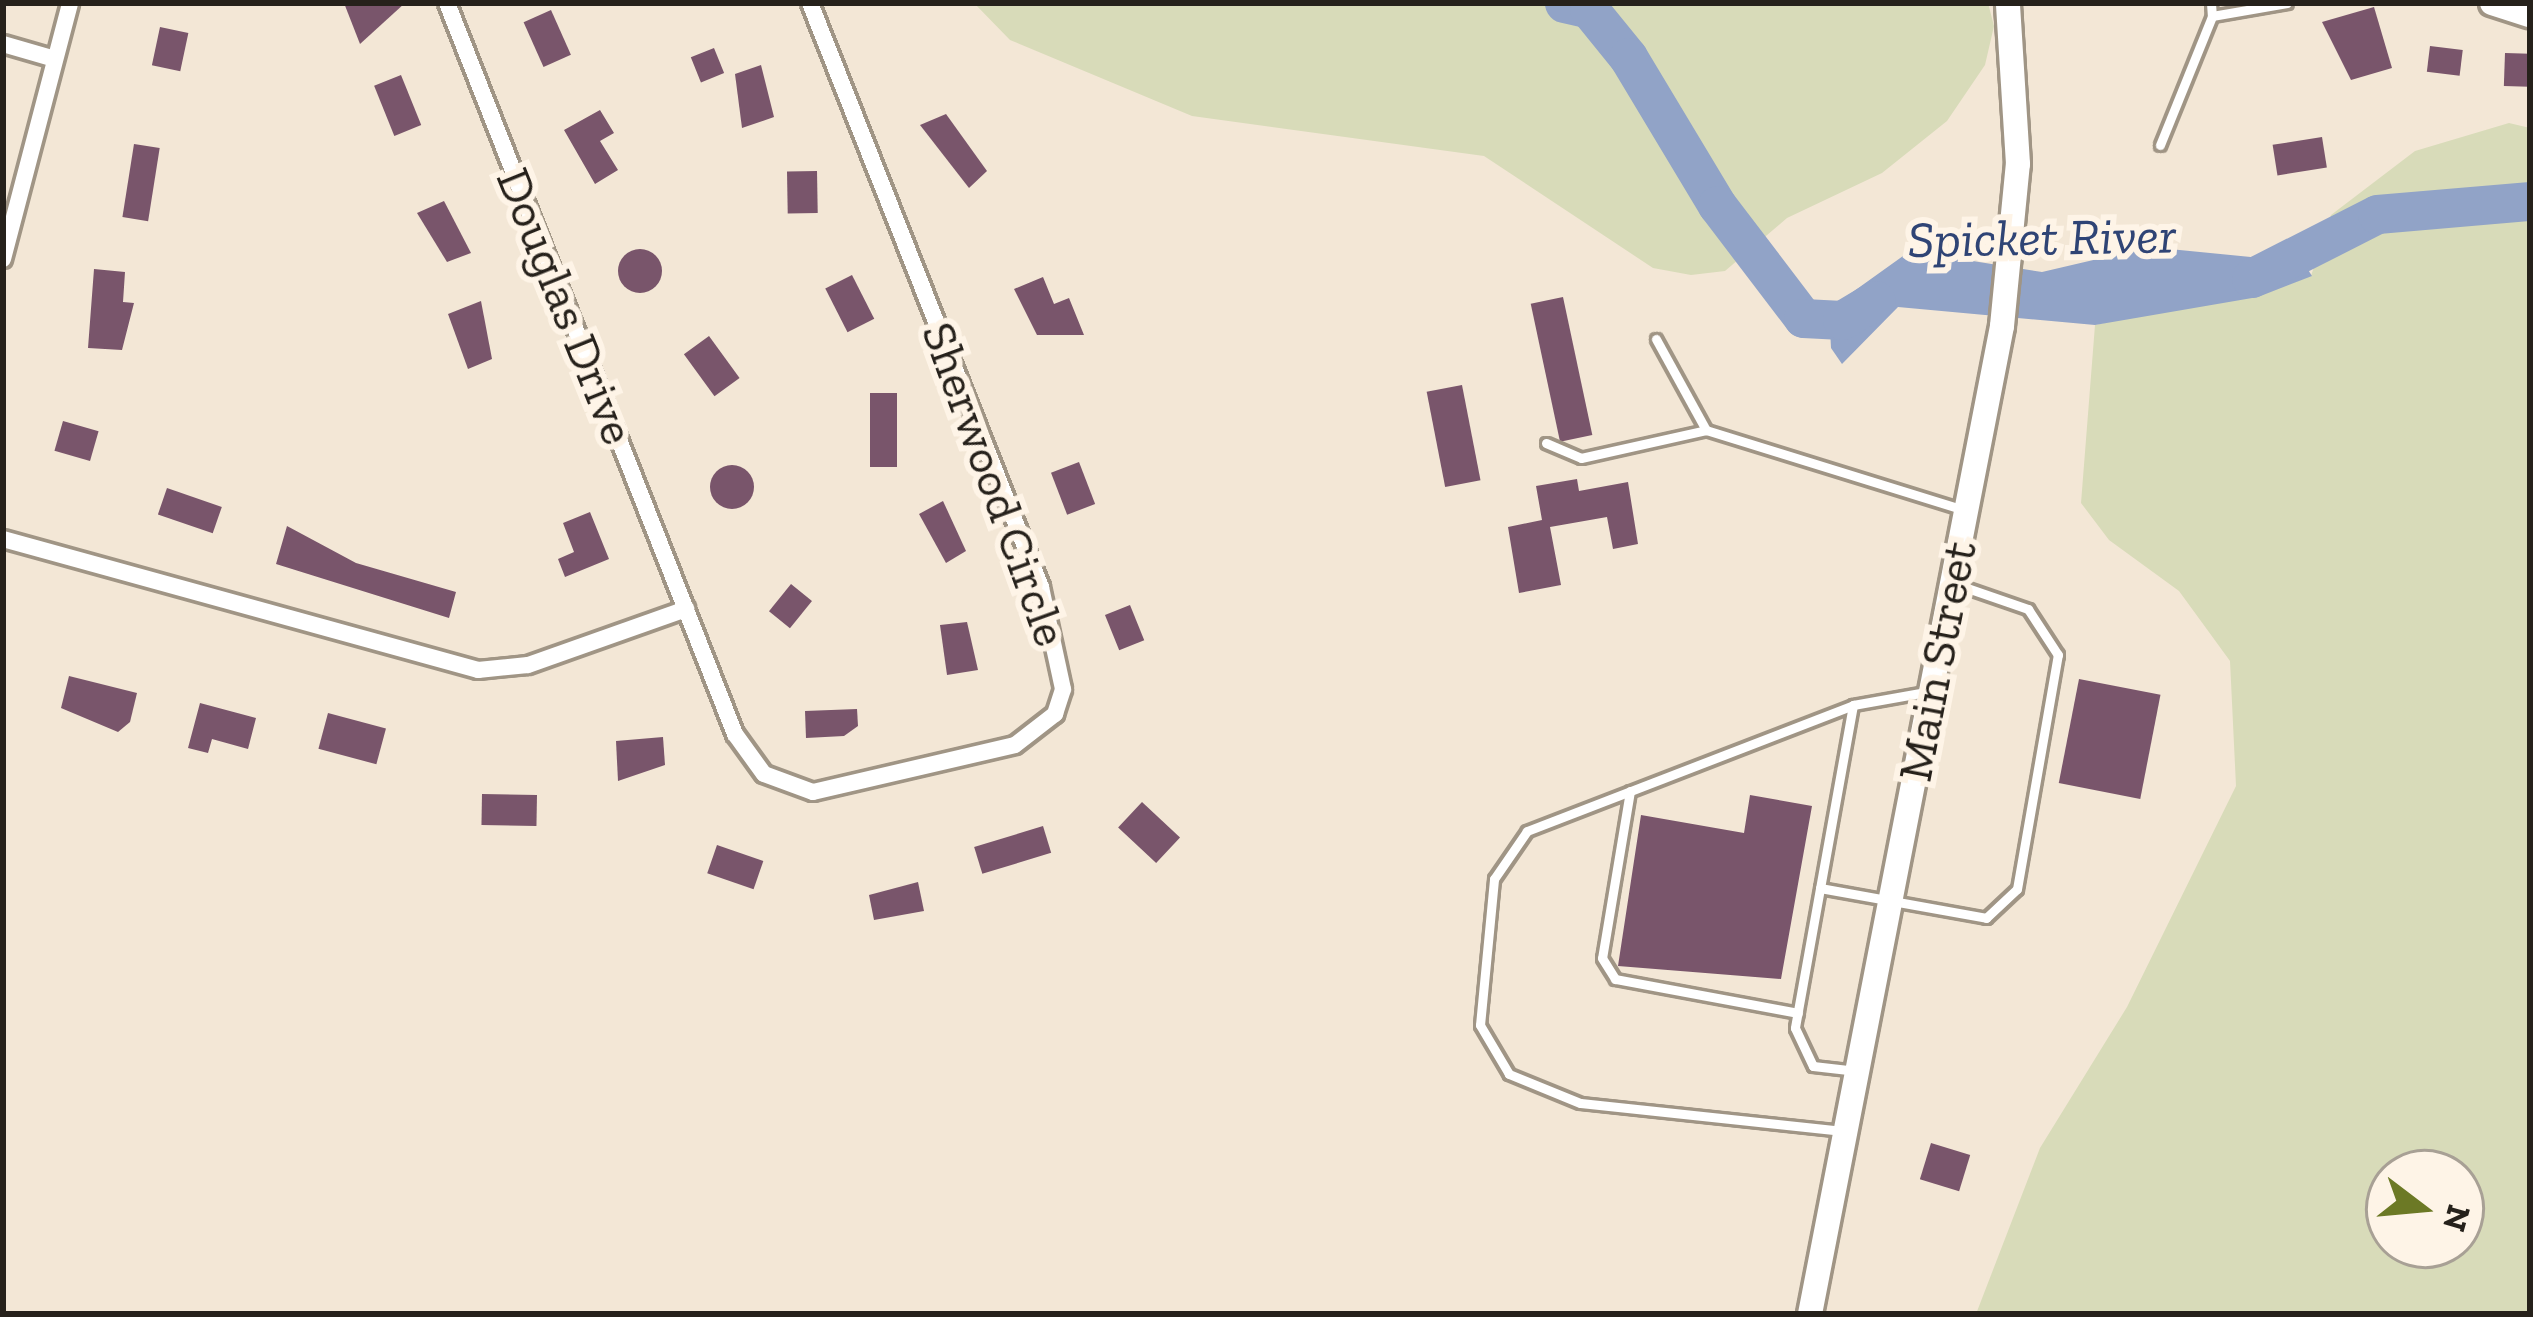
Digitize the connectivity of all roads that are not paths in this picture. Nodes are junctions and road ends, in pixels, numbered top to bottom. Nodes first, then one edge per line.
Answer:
1 (70, 3) edge
2 (447, 3) edge
3 (810, 3) edge
4 (2008, 3) edge
5 (2211, 3) edge
6 (2287, 3) edge
7 (2492, 3) edge
8 (2530, 14) edge
9 (2212, 16) junction
10 (3, 44) edge
11 (55, 59) junction
12 (2160, 145) dead end
13 (3, 259) edge
14 (1656, 339) dead end
15 (1706, 430) junction
16 (1546, 443) dead end
17 (1966, 511) junction
18 (3, 539) edge
19 (1952, 583) junction
20 (686, 609) junction
21 (1931, 691) junction
22 (1853, 705) junction
23 (1630, 791) junction
24 (1820, 888) junction
25 (1891, 900) junction
26 (1798, 1012) junction
27 (1859, 1071) junction
28 (1847, 1131) junction
29 (1810, 1314) edge

1 - 11 street
2 - 20 street, Douglas Drive
3 - 20 street, Sherwood Circle
4 - 17 main road, Main Street
5 - 9 lane
6 - 9 lane
7 - 8 main road
9 - 12 lane
10 - 11 street
11 - 13 street
14 - 15 lane
15 - 16 lane
15 - 17 lane
17 - 19 main road, Main Street
18 - 20 street
19 - 21 main road, Main Street
19 - 25 lane
21 - 22 lane
21 - 25 main road, Main Street
22 - 23 lane
22 - 24 lane
23 - 26 lane
23 - 28 lane
24 - 25 lane
24 - 26 lane
25 - 27 main road, Main Street
26 - 27 lane
27 - 28 main road, Main Street
28 - 29 main road, Main Street

